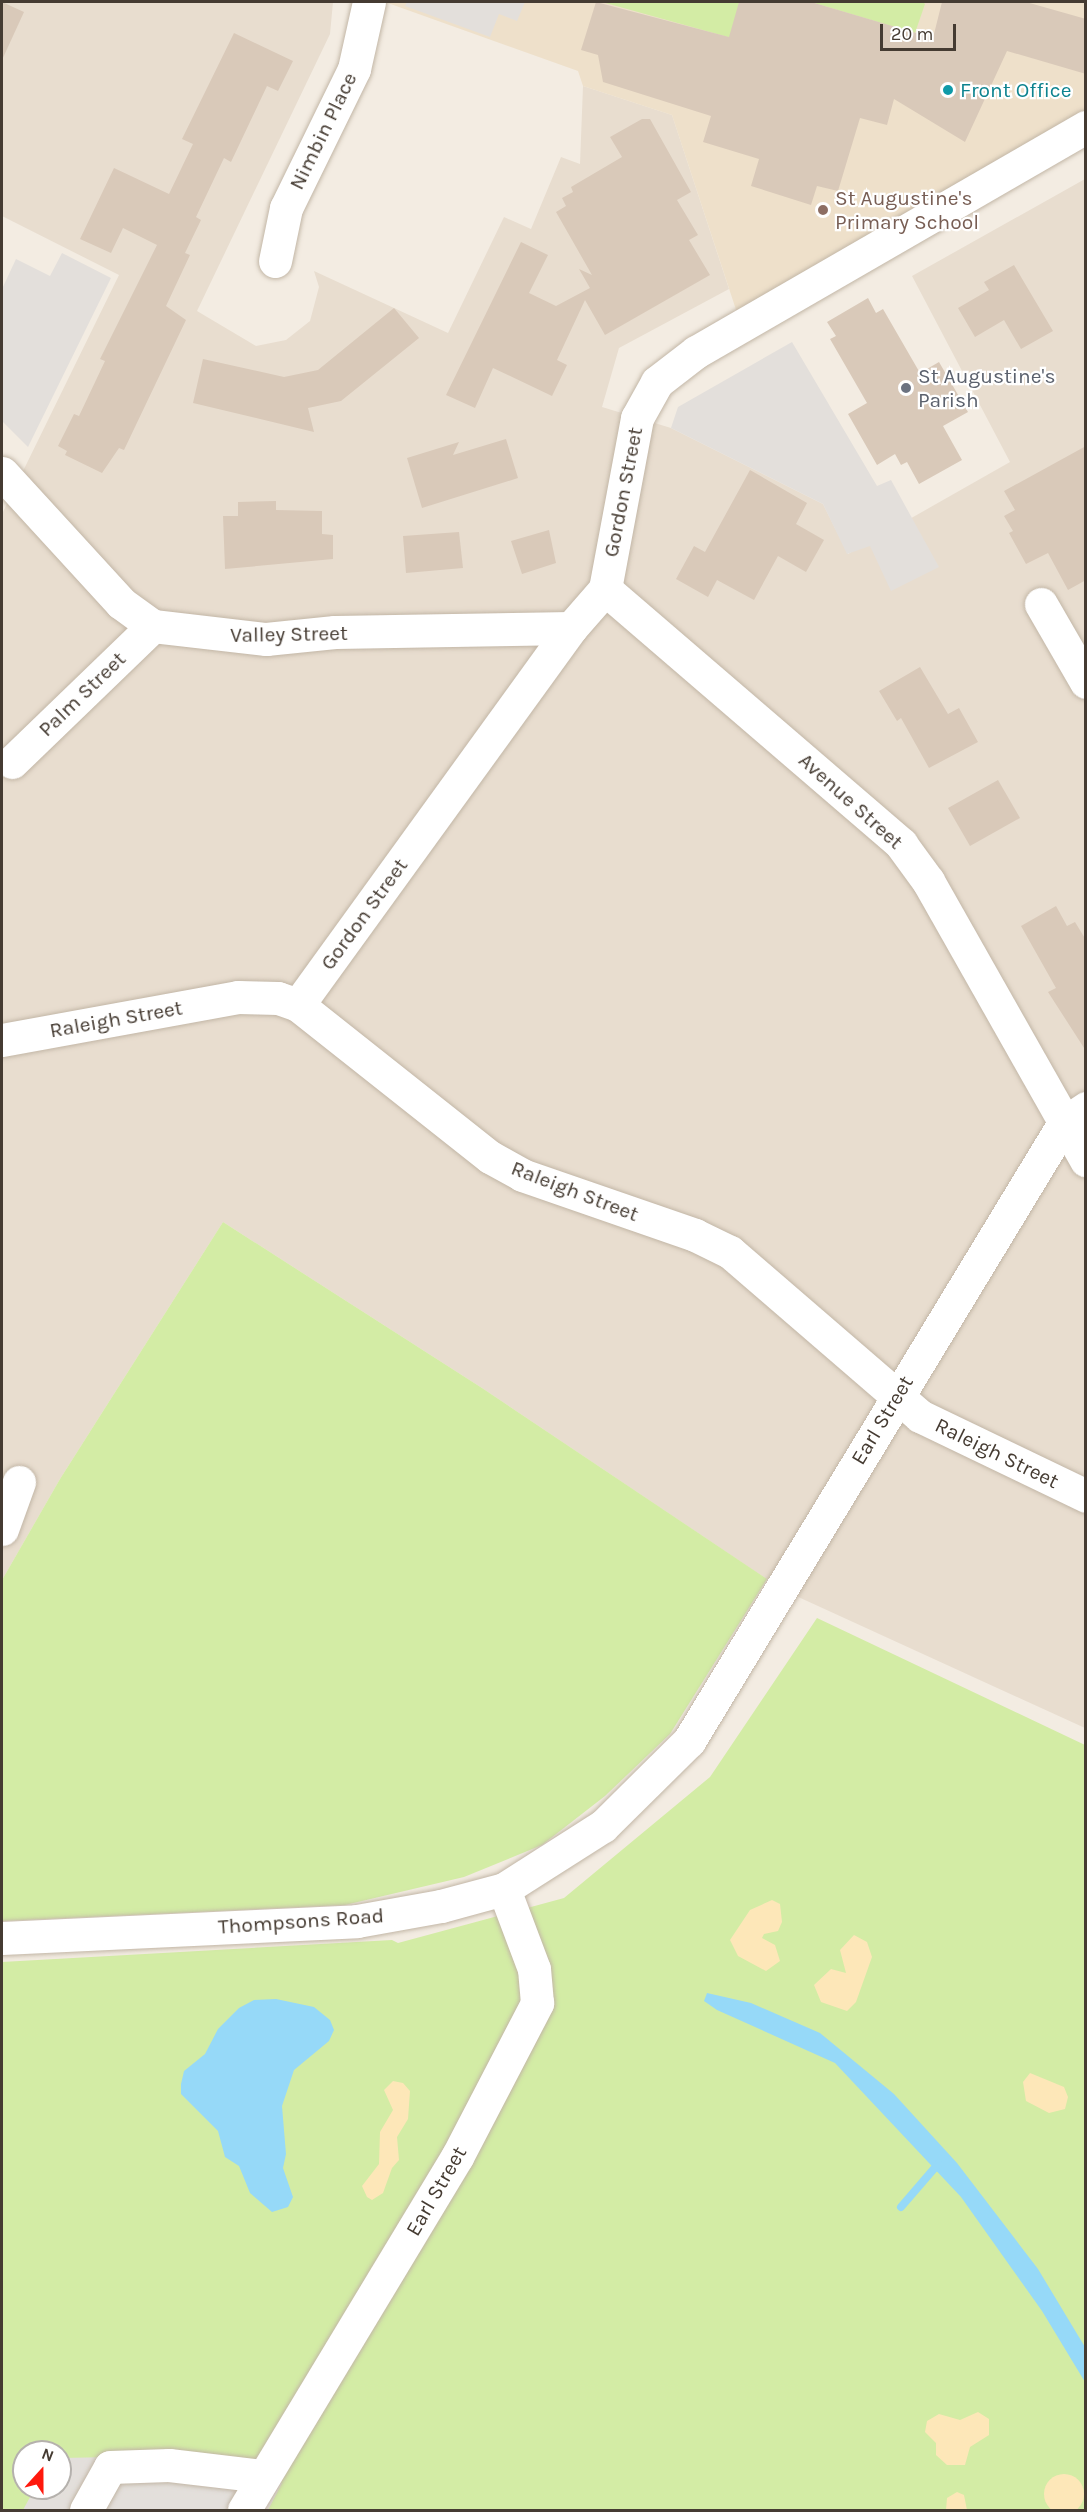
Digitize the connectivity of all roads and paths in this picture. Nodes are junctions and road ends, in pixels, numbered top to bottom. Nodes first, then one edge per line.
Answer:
1 (369, 2) edge
2 (1083, 134) edge
3 (275, 261) dead end
4 (2, 473) edge
5 (605, 590) junction
6 (1041, 604) dead end
7 (153, 626) junction
8 (571, 627) junction
9 (1086, 682) edge
10 (12, 762) dead end
11 (298, 1005) junction
12 (2, 1040) edge
13 (1075, 1115) edge
14 (1086, 1160) edge
15 (895, 1397) junction
16 (19, 1482) dead end
17 (1086, 1496) edge
18 (2, 1529) edge
19 (688, 1741) joint
20 (504, 1889) junction
21 (2, 1938) edge
22 (263, 2476) junction
23 (86, 2511) edge
24 (244, 2511) edge

1 - 3 street, Nimbin Place
2 - 5 street, Gordon Street
4 - 7 street, Valley Street
5 - 8 street, Gordon Street
5 - 13 street, Avenue Street
6 - 9 street
7 - 8 street, Valley Street
7 - 10 street, Palm Street
8 - 11 street, Gordon Street
11 - 12 street, Raleigh Street
11 - 15 street, Raleigh Street
13 - 14 street, Avenue Street
13 - 15 street, Earl Street
15 - 17 street, Raleigh Street
15 - 19 street, Earl Street
16 - 18 street
19 - 20 street, Thompsons Road
20 - 21 street, Thompsons Road
20 - 22 street, Earl Street
22 - 23 street
22 - 24 street, Earl Street

